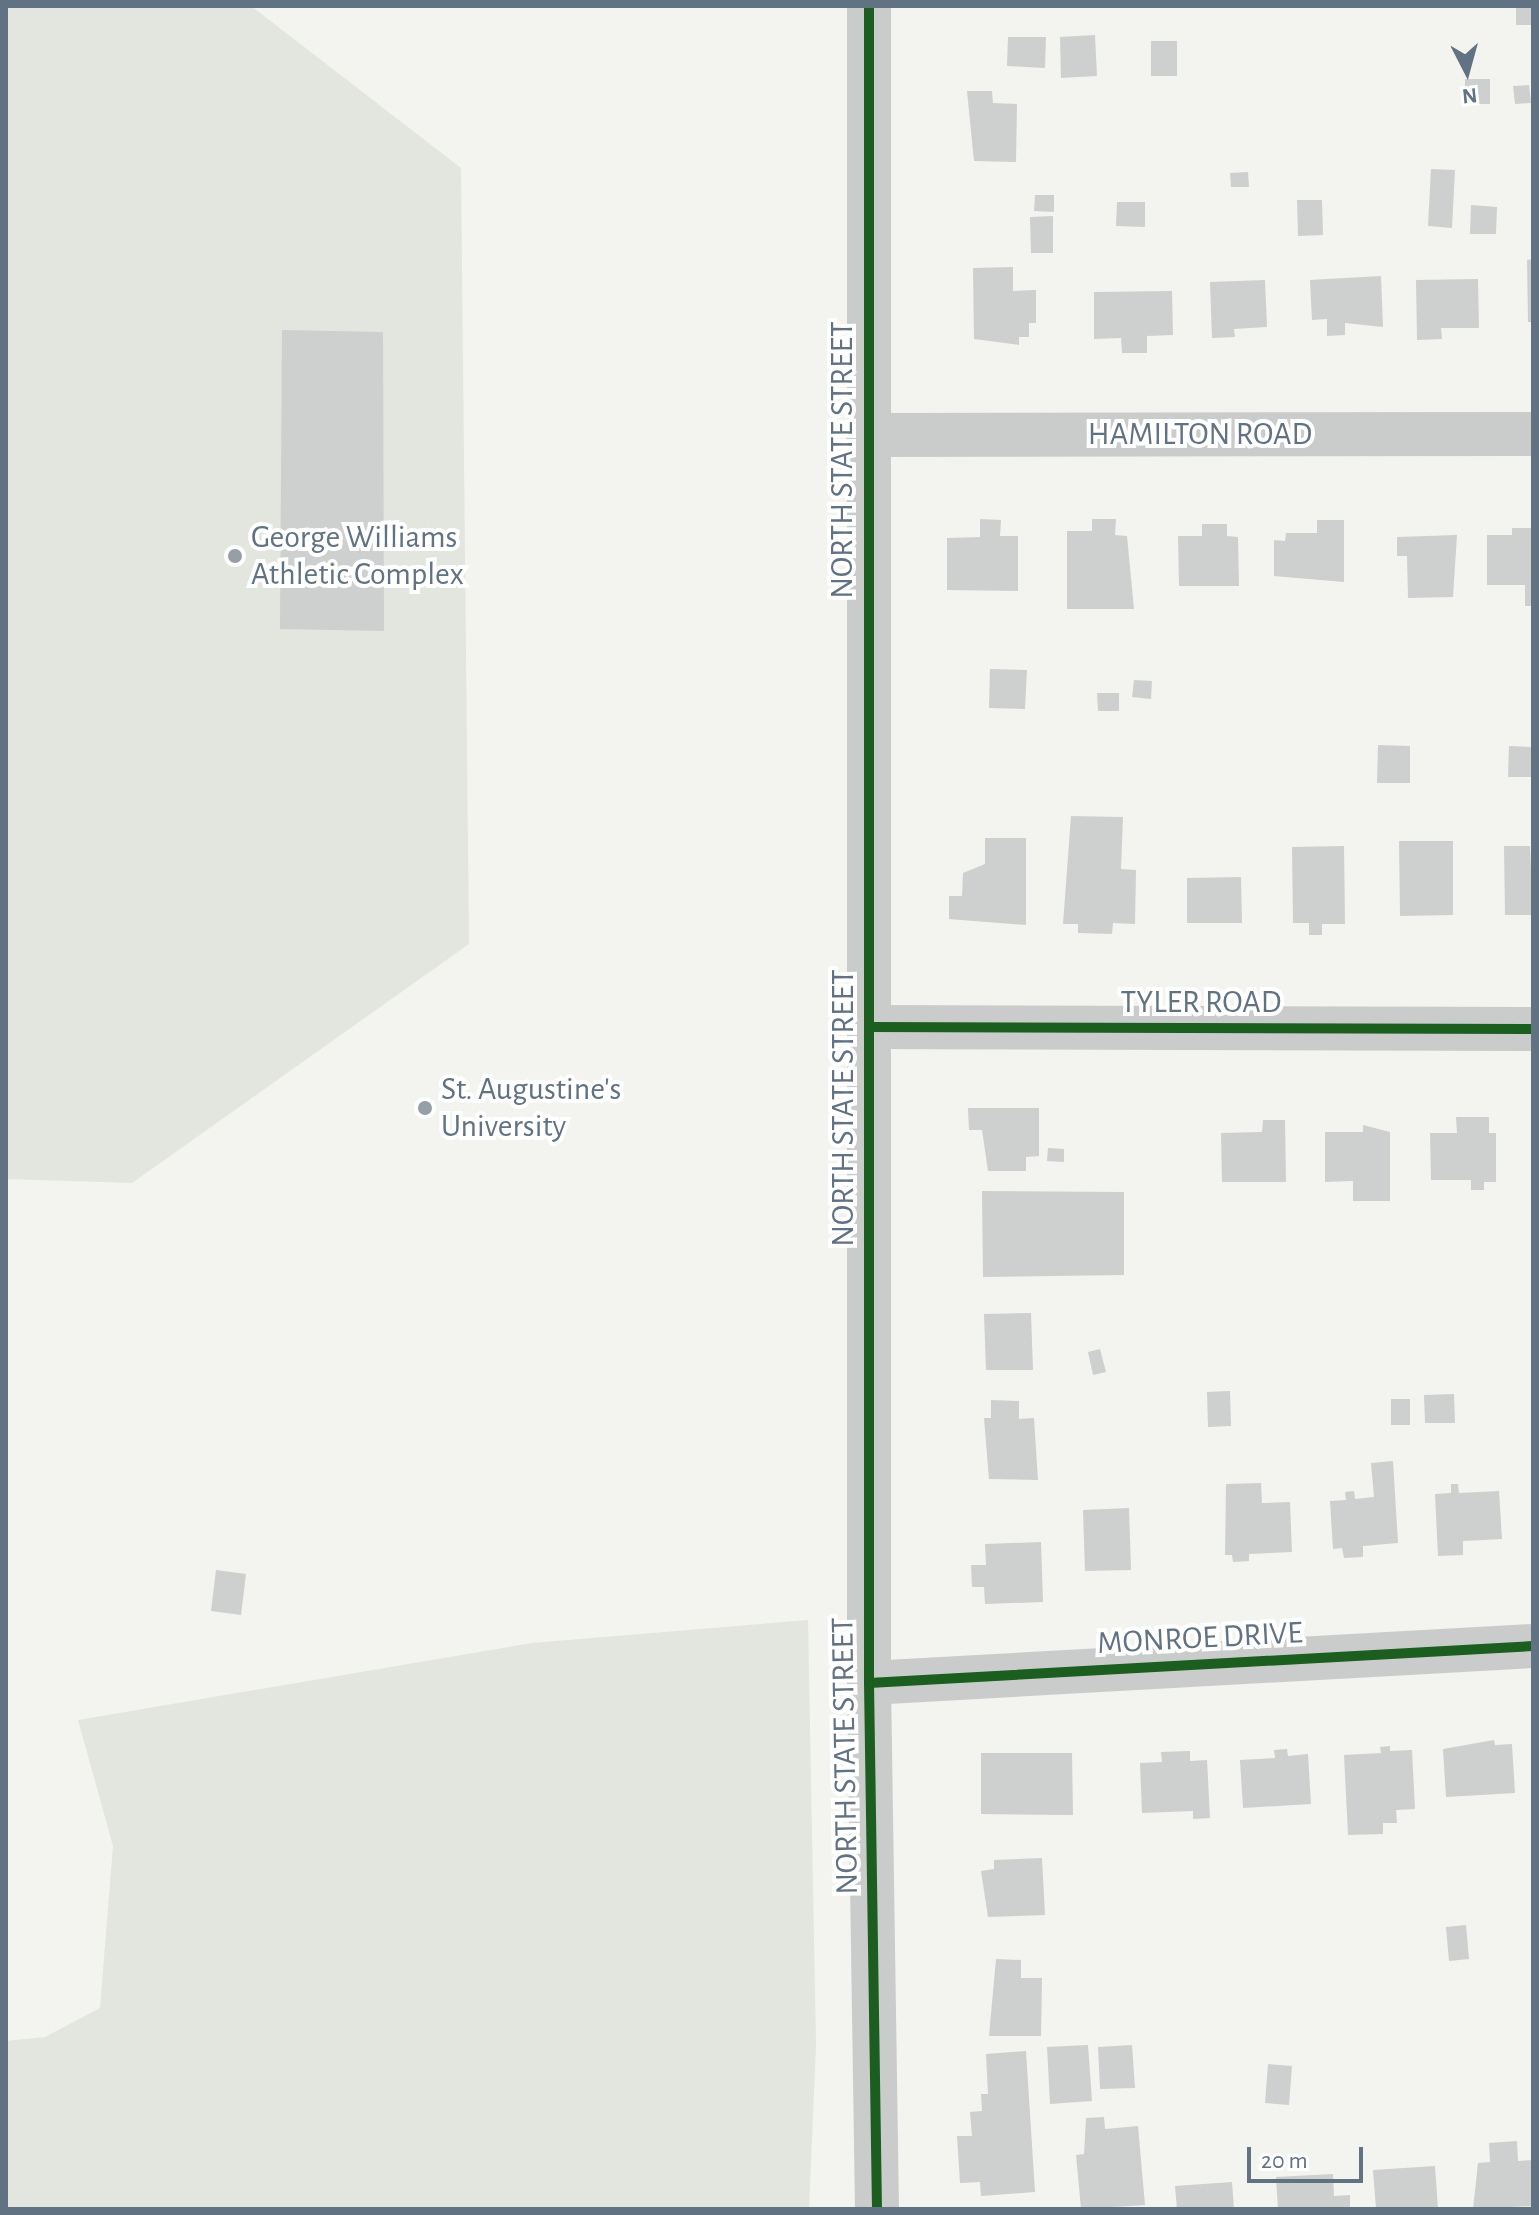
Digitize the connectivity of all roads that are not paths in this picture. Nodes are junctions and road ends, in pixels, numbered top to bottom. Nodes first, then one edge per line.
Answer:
1 (869, 6) edge
2 (1533, 434) edge
3 (868, 435) junction
4 (869, 1027) junction
5 (1533, 1029) edge
6 (1533, 1646) edge
7 (869, 1683) junction
8 (877, 2209) edge

1 - 3 street, NORTH STATE STREET
2 - 3 street, HAMILTON ROAD
3 - 4 street, NORTH STATE STREET
4 - 5 street, TYLER ROAD
4 - 7 street, NORTH STATE STREET
6 - 7 street, MONROE DRIVE
7 - 8 street, NORTH STATE STREET

